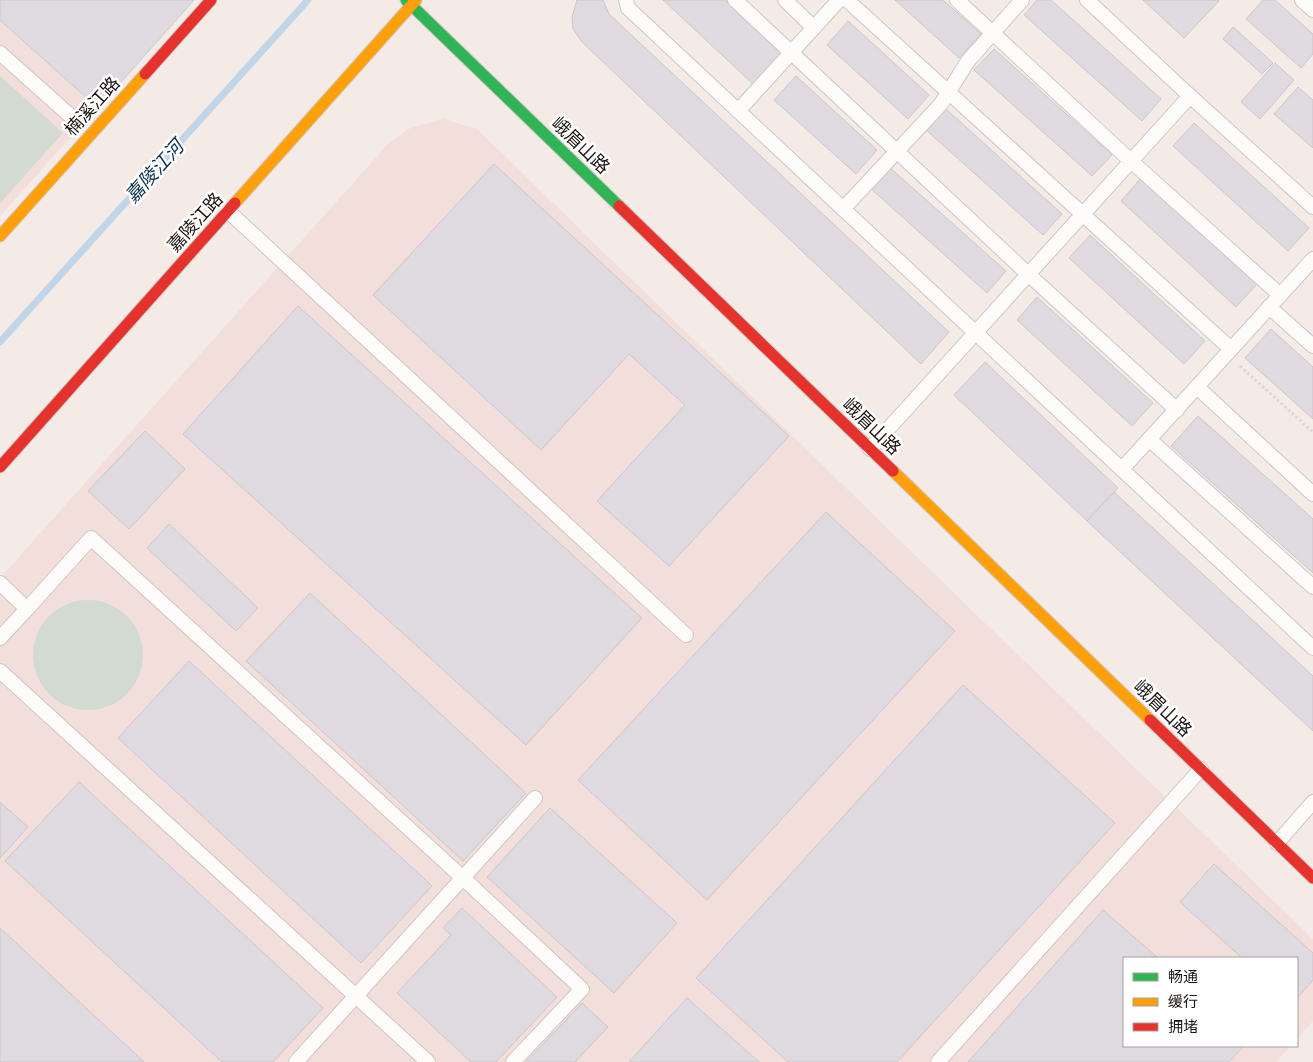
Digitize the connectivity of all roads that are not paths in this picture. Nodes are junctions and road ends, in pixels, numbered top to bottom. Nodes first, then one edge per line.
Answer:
1 (211, 0) edge
2 (626, 0) edge
3 (734, 0) edge
4 (785, 0) edge
5 (839, 0) edge
6 (847, 0) edge
7 (957, 0) edge
8 (1022, 0) edge
9 (1087, 0) edge
10 (1302, 0) edge
11 (411, 2) edge
12 (1313, 10) edge
13 (814, 28) junction
14 (993, 33) junction
15 (0, 53) edge
16 (791, 53) junction
17 (948, 92) junction
18 (1190, 96) junction
19 (738, 111) junction
20 (75, 120) dead end
21 (897, 152) junction
22 (1131, 161) junction
23 (1313, 207) edge
24 (843, 209) junction
25 (228, 211) junction
26 (1082, 214) junction
27 (0, 236) edge
28 (1313, 259) edge
29 (1028, 274) junction
30 (1280, 295) junction
31 (1269, 307) junction
32 (976, 333) junction
33 (1313, 346) edge
34 (1229, 352) junction
35 (1197, 387) junction
36 (1177, 410) junction
37 (1149, 439) junction
38 (870, 449) junction
39 (0, 467) edge
40 (1122, 469) junction
41 (1313, 494) edge
42 (0, 585) edge
43 (1313, 587) edge
44 (27, 609) junction
45 (686, 635) dead end
46 (0, 638) edge
47 (1313, 648) edge
48 (0, 671) edge
49 (1201, 769) junction
50 (535, 798) dead end
51 (1313, 802) edge
52 (1277, 843) junction
53 (463, 878) junction
54 (1313, 878) edge
55 (355, 996) junction
56 (296, 1062) edge
57 (428, 1062) edge
58 (513, 1062) edge
59 (938, 1062) edge

1 - 27 street, 楠溪江路
2 - 19 lane
3 - 16 lane
4 - 13 lane
5 - 13 lane
6 - 17 lane
7 - 14 lane
8 - 14 lane
9 - 18 lane
10 - 12 lane
11 - 25 street, 嘉陵江路
11 - 38 street, 峨眉山路
13 - 16 lane
14 - 17 lane
14 - 22 lane
15 - 20 lane
16 - 19 lane
16 - 21 lane
17 - 21 lane
17 - 26 lane
18 - 22 lane
18 - 23 lane
19 - 24 lane
21 - 24 lane
21 - 29 lane
22 - 26 lane
22 - 30 lane
24 - 32 lane
25 - 39 street, 嘉陵江路
25 - 45 lane
26 - 29 lane
26 - 34 lane
28 - 30 lane
29 - 32 lane
29 - 36 lane
30 - 31 lane
31 - 33 lane
31 - 34 lane
32 - 38 lane
32 - 40 lane
34 - 35 lane
35 - 36 lane
35 - 41 lane
36 - 37 lane
37 - 40 lane
37 - 43 lane
38 - 49 street, 峨眉山路
40 - 47 lane
42 - 44 lane
44 - 46 lane
44 - 53 lane
48 - 55 lane
49 - 52 street, 峨眉山路
49 - 59 lane
50 - 53 lane
51 - 52 lane
52 - 54 street, 峨眉山路
53 - 55 lane
53 - 58 lane
55 - 56 lane
55 - 57 lane

